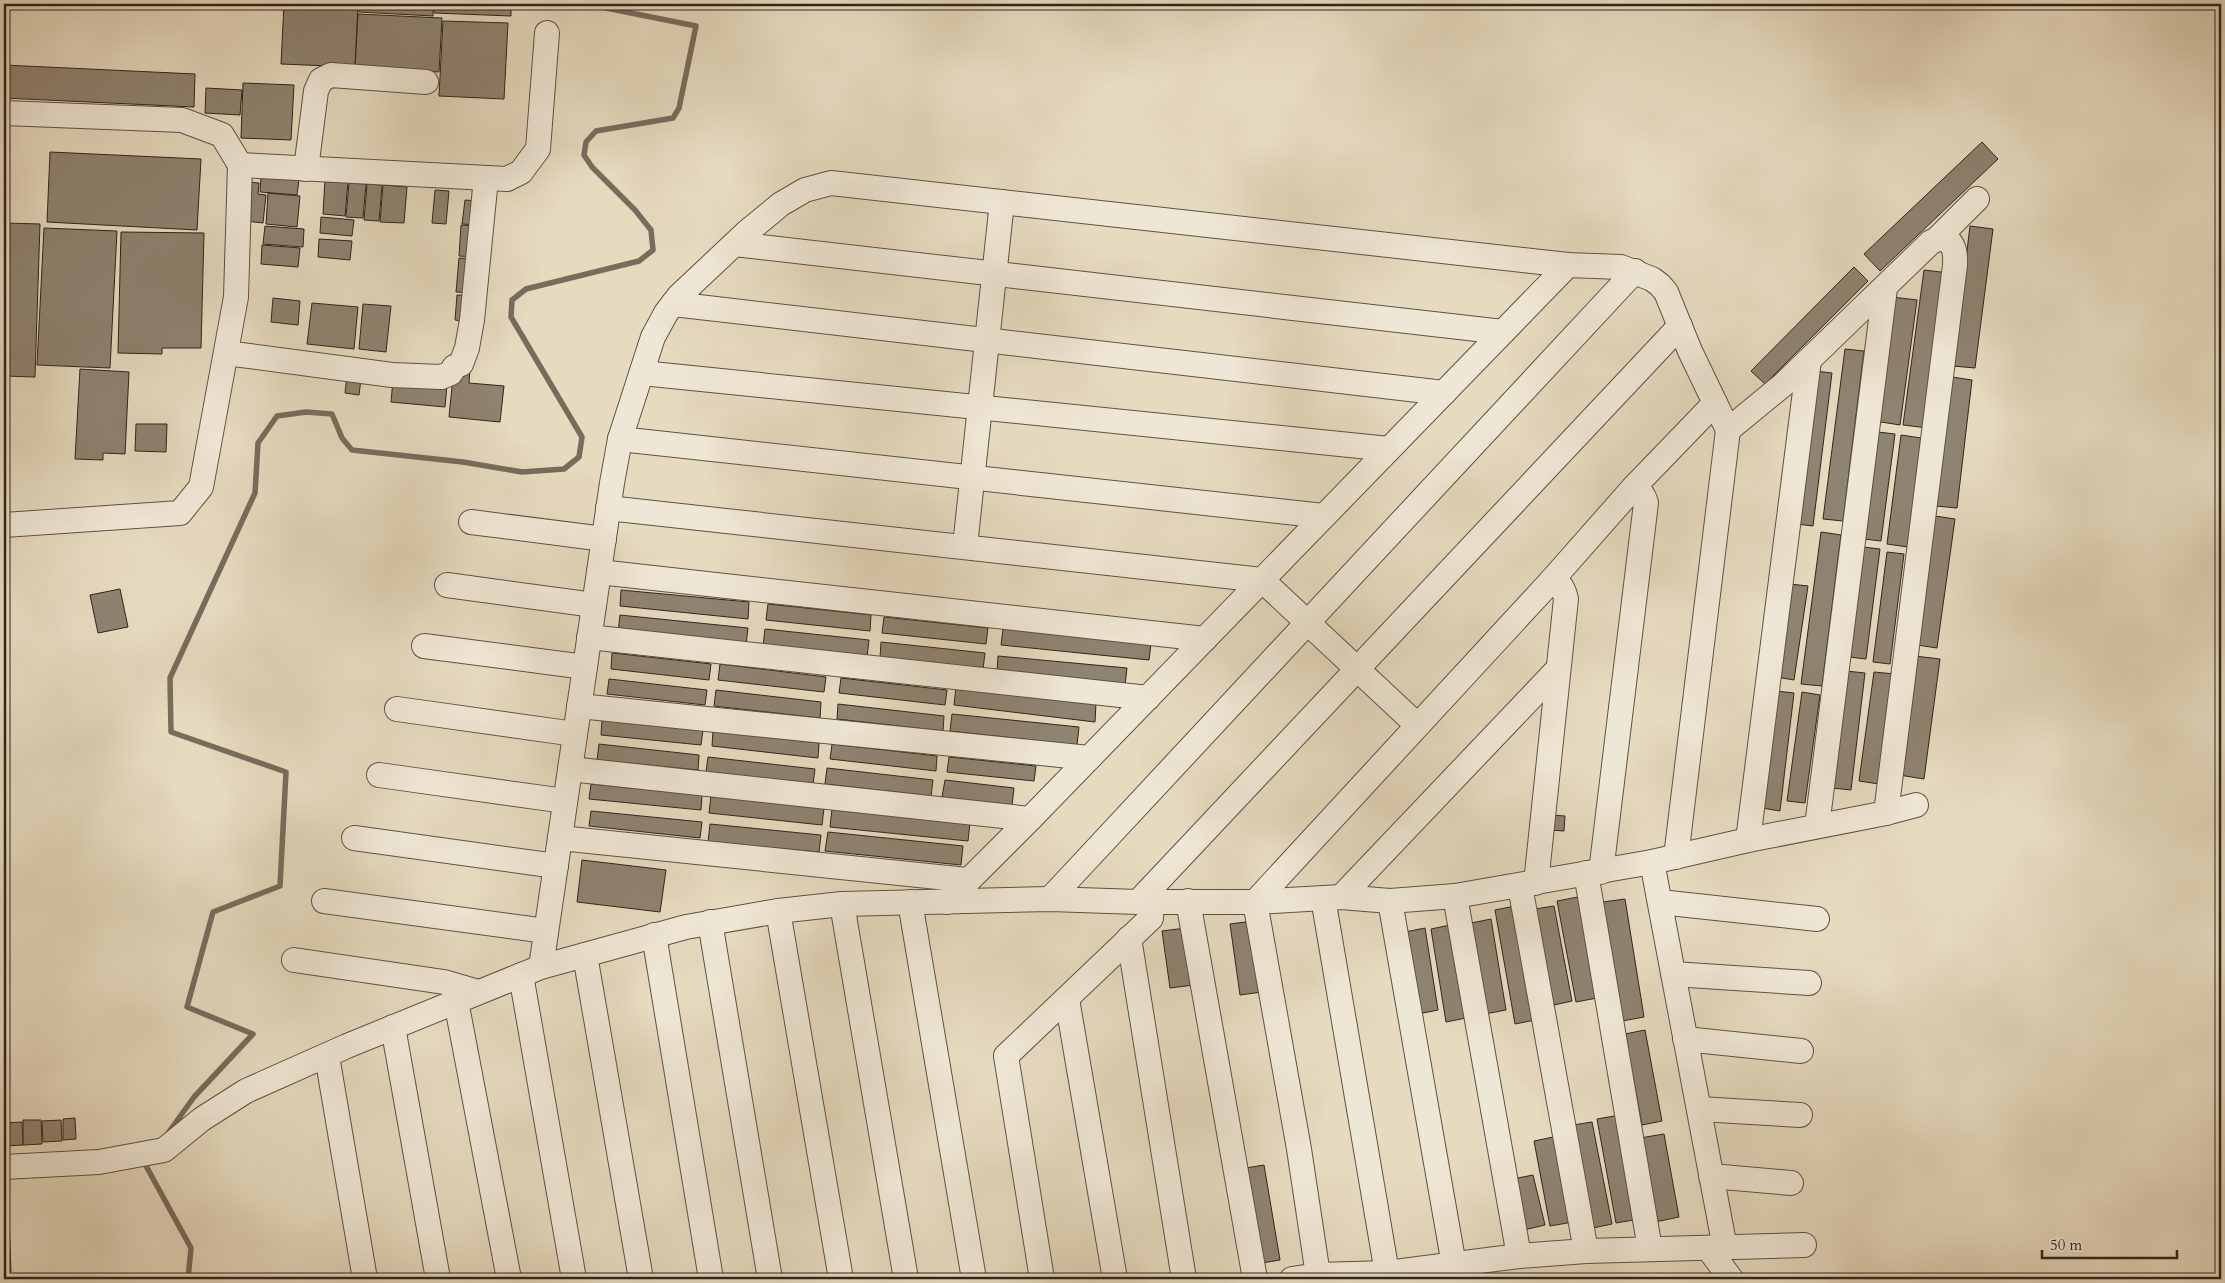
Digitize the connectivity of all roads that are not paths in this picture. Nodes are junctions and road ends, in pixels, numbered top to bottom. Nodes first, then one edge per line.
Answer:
1 (547, 33) dead end
2 (426, 82) dead end
3 (4, 113) edge
4 (240, 165) junction
5 (306, 169) junction
6 (486, 178) junction
7 (1977, 199) dead end
8 (1002, 202) junction
9 (1938, 238) junction
10 (734, 244) junction
11 (1568, 266) junction
12 (1635, 271) junction
13 (994, 274) junction
14 (1885, 288) junction
15 (673, 304) junction
16 (1680, 326) junction
17 (1502, 332) junction
18 (987, 340) junction
19 (226, 352) junction
20 (1809, 360) junction
21 (642, 373) junction
22 (1444, 393) junction
23 (1715, 403) junction
24 (980, 407) junction
25 (1728, 430) junction
26 (620, 439) junction
27 (1389, 449) junction
28 (972, 477) junction
29 (1634, 487) junction
30 (608, 508) junction
31 (1324, 516) junction
32 (471, 522) dead end
33 (4, 525) edge
34 (604, 539) junction
35 (965, 546) junction
36 (599, 572) junction
37 (1262, 580) junction
38 (1552, 580) junction
39 (447, 585) dead end
40 (594, 604) junction
41 (1308, 623) junction
42 (589, 636) junction
43 (1205, 639) junction
44 (424, 646) dead end
45 (585, 667) junction
46 (1358, 669) junction
47 (1558, 669) junction
48 (1148, 698) junction
49 (579, 706) junction
50 (397, 709) dead end
51 (1417, 725) junction
52 (575, 734) junction
53 (1089, 758) junction
54 (570, 769) junction
55 (379, 775) dead end
56 (565, 801) junction
57 (1916, 804) dead end
58 (1886, 813) junction
59 (1030, 819) junction
60 (1817, 826) junction
61 (354, 838) dead end
62 (560, 838) junction
63 (1748, 840) junction
64 (1676, 857) junction
65 (1652, 862) junction
66 (556, 866) junction
67 (1594, 872) junction
68 (967, 880) junction
69 (1528, 884) junction
70 (1455, 896) junction
71 (1332, 898) junction
72 (1050, 899) junction
73 (324, 901) dead end
74 (1188, 901) junction
75 (1390, 901) junction
76 (910, 902) junction
77 (946, 902) junction
78 (1145, 902) junction
79 (1255, 902) junction
80 (1660, 902) junction
81 (842, 904) junction
82 (778, 911) junction
83 (1817, 919) dead end
84 (710, 922) junction
85 (546, 931) junction
86 (654, 935) junction
87 (1129, 938) junction
88 (585, 955) junction
89 (294, 960) dead end
90 (531, 971) junction
91 (1673, 974) junction
92 (1809, 983) dead end
93 (478, 992) junction
94 (1067, 999) junction
95 (456, 1001) junction
96 (393, 1027) junction
97 (1685, 1039) junction
98 (1801, 1051) dead end
99 (327, 1056) junction
100 (1699, 1109) junction
101 (1800, 1115) dead end
102 (4, 1167) edge
103 (1711, 1176) junction
104 (1792, 1184) dead end
105 (1804, 1245) dead end
106 (1716, 1248) junction
107 (1650, 1249) junction
108 (1586, 1251) junction
109 (1519, 1256) junction
110 (1454, 1265) junction
111 (1387, 1273) junction
112 (1318, 1275) junction
113 (365, 1279) edge
114 (438, 1279) edge
115 (509, 1279) edge
116 (574, 1279) edge
117 (641, 1279) edge
118 (711, 1279) edge
119 (770, 1279) edge
120 (842, 1279) edge
121 (906, 1279) edge
122 (974, 1279) edge
123 (1042, 1279) edge
124 (1115, 1279) edge
125 (1184, 1279) edge
126 (1255, 1279) edge
127 (1292, 1279) edge
128 (1731, 1279) edge

1 - 6 street
2 - 5 street
3 - 4 street
4 - 5 street
4 - 19 street
5 - 6 street
6 - 19 street
7 - 9 street
8 - 10 street
8 - 11 street
8 - 13 street
9 - 14 street
9 - 58 street
10 - 13 street
10 - 15 street
11 - 12 street
11 - 17 street
12 - 16 street
12 - 41 street
13 - 17 street
13 - 18 street
14 - 20 street
14 - 60 street
15 - 18 street
15 - 21 street
16 - 23 street
16 - 46 street
17 - 22 street
18 - 22 street
18 - 24 street
19 - 33 street
20 - 25 street
20 - 63 street
21 - 24 street
21 - 26 street
22 - 27 street
23 - 25 street
23 - 29 street
24 - 27 street
24 - 28 street
25 - 64 street
26 - 28 street
26 - 30 street
27 - 31 street
28 - 31 street
28 - 35 street
29 - 38 street
29 - 67 street
30 - 34 street
30 - 35 street
31 - 37 street
32 - 34 street
34 - 36 street
35 - 37 street
36 - 40 street
36 - 43 street
37 - 41 street
37 - 43 street
38 - 47 street
38 - 51 street
39 - 40 street
40 - 42 street
41 - 46 street
41 - 72 street
42 - 45 street
42 - 48 street
43 - 48 street
44 - 45 street
45 - 49 street
46 - 51 street
46 - 78 street
47 - 69 street
47 - 71 street
48 - 53 street
49 - 52 street
49 - 53 street
50 - 52 street
51 - 79 street
52 - 54 street
53 - 59 street
54 - 56 street
54 - 59 street
55 - 56 street
56 - 62 street
57 - 58 street
58 - 60 street
59 - 68 street
60 - 63 street
61 - 66 street
62 - 66 street
62 - 68 street
63 - 64 street
64 - 65 street
65 - 67 street
65 - 80 street
66 - 85 street
67 - 69 street
67 - 107 street
68 - 77 street
69 - 70 street
69 - 108 street
70 - 75 street
70 - 109 street
71 - 75 street
71 - 79 street
71 - 111 street
72 - 77 street
72 - 78 street
73 - 85 street
74 - 78 street
74 - 79 street
74 - 126 street
75 - 110 street
76 - 77 street
76 - 81 street
76 - 122 street
78 - 87 street
79 - 112 street
80 - 83 street
80 - 91 street
81 - 82 street
81 - 121 street
82 - 84 street
82 - 120 street
84 - 86 street
84 - 119 street
85 - 90 street
86 - 88 street
86 - 118 street
87 - 94 street
87 - 125 street
88 - 90 street
88 - 117 street
89 - 93 street
90 - 93 street
90 - 116 street
91 - 92 street
91 - 97 street
93 - 95 street
94 - 123 street
94 - 124 street
95 - 96 street
95 - 115 street
96 - 99 street
96 - 114 street
97 - 98 street
97 - 100 street
99 - 102 street
99 - 113 street
100 - 101 street
100 - 103 street
103 - 104 street
103 - 106 street
105 - 106 street
106 - 107 street
106 - 128 street
107 - 108 street
108 - 109 street
109 - 110 street
110 - 111 street
111 - 112 street
112 - 127 street

